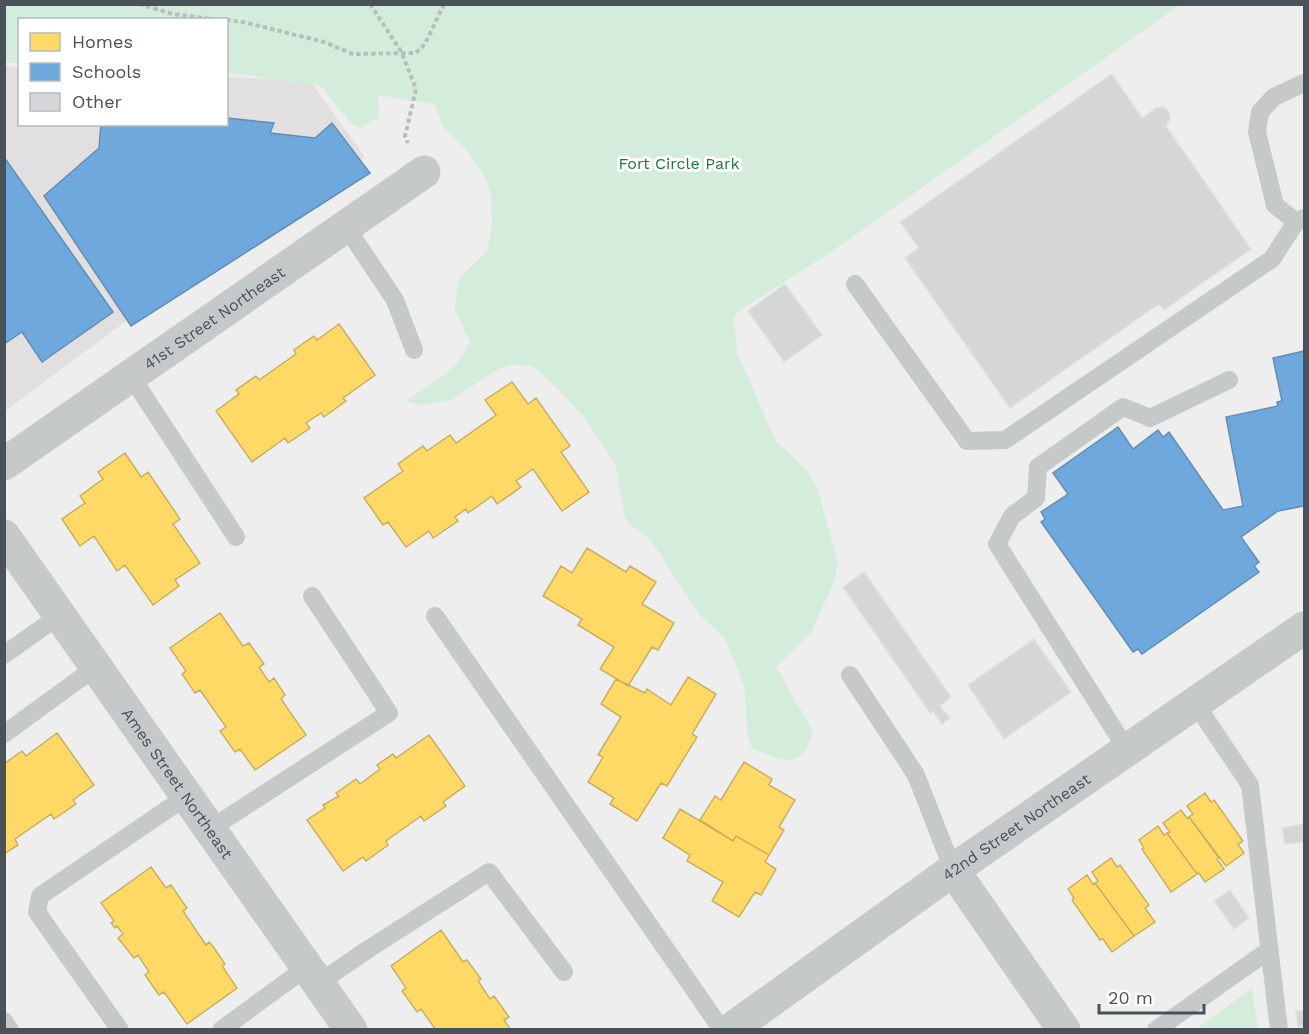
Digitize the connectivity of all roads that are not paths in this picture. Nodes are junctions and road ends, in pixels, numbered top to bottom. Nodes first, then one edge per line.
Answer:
1 (1305, 83) edge
2 (424, 172) road end
3 (1300, 220) edge
4 (346, 227) junction
5 (855, 284) dead end
6 (414, 350) dead end
7 (131, 376) junction
8 (1229, 380) dead end
9 (4, 464) edge
10 (4, 536) edge
11 (236, 537) dead end
12 (312, 596) dead end
13 (60, 615) junction
14 (435, 616) dead end
15 (1305, 628) edge
16 (4, 655) edge
17 (96, 667) junction
18 (850, 675) dead end
19 (1195, 703) junction
20 (4, 734) edge
21 (1127, 750) junction
22 (187, 796) junction
23 (210, 829) junction
24 (953, 870) junction
25 (1269, 950) junction
26 (564, 972) dead end
27 (313, 975) junction
28 (4, 1021) edge
29 (10, 1029) edge
30 (120, 1029) edge
31 (220, 1029) edge
32 (351, 1029) edge
33 (722, 1029) edge
34 (730, 1029) edge
35 (1064, 1029) edge
36 (1156, 1029) edge
37 (1279, 1029) edge

1 - 3 lane
2 - 4 street, 41st Street Northeast
3 - 5 lane
4 - 6 lane
4 - 7 street, 41st Street Northeast
7 - 9 street, 41st Street Northeast
7 - 11 lane
8 - 21 lane
10 - 13 street, Ames Street Northeast
12 - 23 lane
13 - 16 lane
13 - 17 street, Ames Street Northeast
14 - 33 lane
15 - 19 street, 42nd Street Northeast
17 - 20 lane
17 - 22 street, Ames Street Northeast
18 - 24 lane
19 - 21 street, 42nd Street Northeast
19 - 25 lane
21 - 24 street, 42nd Street Northeast
22 - 23 street, Ames Street Northeast
22 - 30 lane
23 - 27 street, Ames Street Northeast
24 - 34 street, 42nd Street Northeast
24 - 35 street
25 - 36 lane
25 - 37 lane
26 - 27 lane
27 - 31 lane
27 - 32 street, Ames Street Northeast
28 - 29 lane

